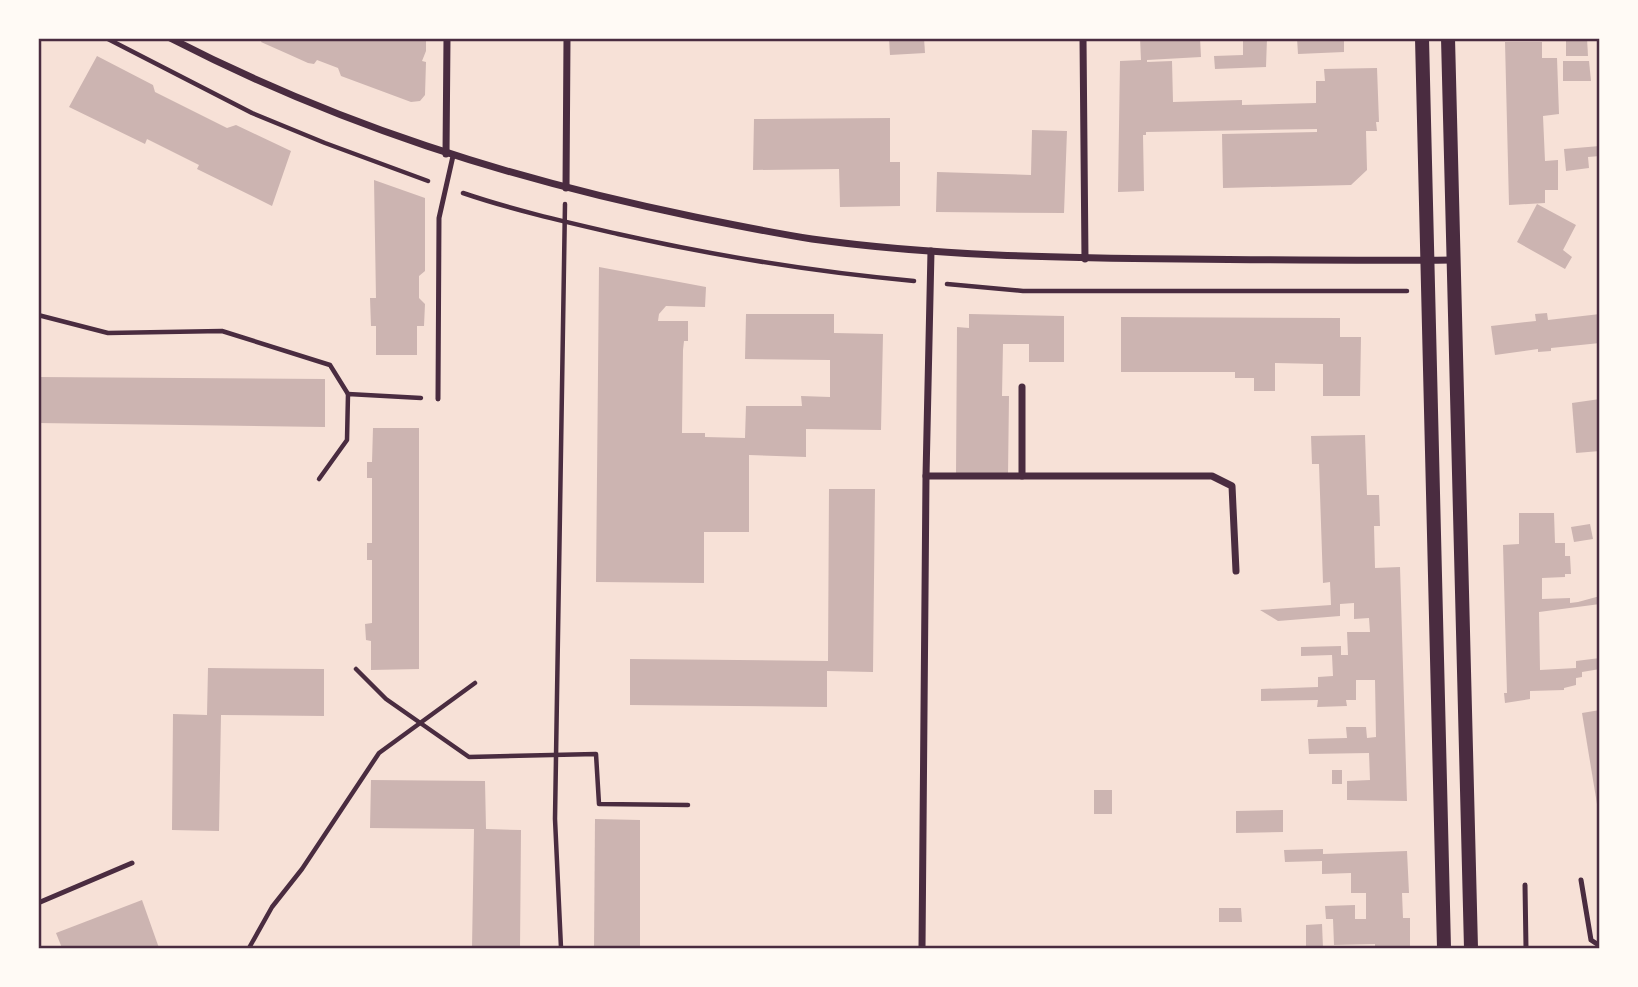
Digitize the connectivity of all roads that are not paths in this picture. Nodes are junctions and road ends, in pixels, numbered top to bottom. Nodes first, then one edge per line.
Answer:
1 (170, 38) edge
2 (447, 38) edge
3 (567, 38) edge
4 (1083, 38) edge
5 (1422, 38) edge
6 (1448, 38) edge
7 (449, 155) junction
8 (566, 188) junction
9 (931, 251) junction
10 (1085, 259) junction
11 (1427, 260) junction
12 (1453, 260) junction
13 (1022, 387) dead end
14 (438, 398) road end
15 (926, 476) junction
16 (1022, 476) junction
17 (1236, 570) dead end
18 (132, 863) dead end
19 (1581, 880) dead end
20 (1525, 885) dead end
21 (38, 903) edge
22 (1600, 946) edge
23 (922, 948) edge
24 (1444, 948) edge
25 (1471, 948) edge
26 (1526, 948) edge

1 - 7 street
2 - 7 street
3 - 8 street
4 - 10 street
5 - 11 main road
6 - 12 main road
7 - 8 street
7 - 14 lane
8 - 9 street
9 - 10 street
9 - 15 street
10 - 11 street
11 - 12 street
11 - 24 main road
12 - 25 main road
13 - 16 street
15 - 16 street
15 - 23 street
16 - 17 street
18 - 21 lane
19 - 22 lane
20 - 26 lane

